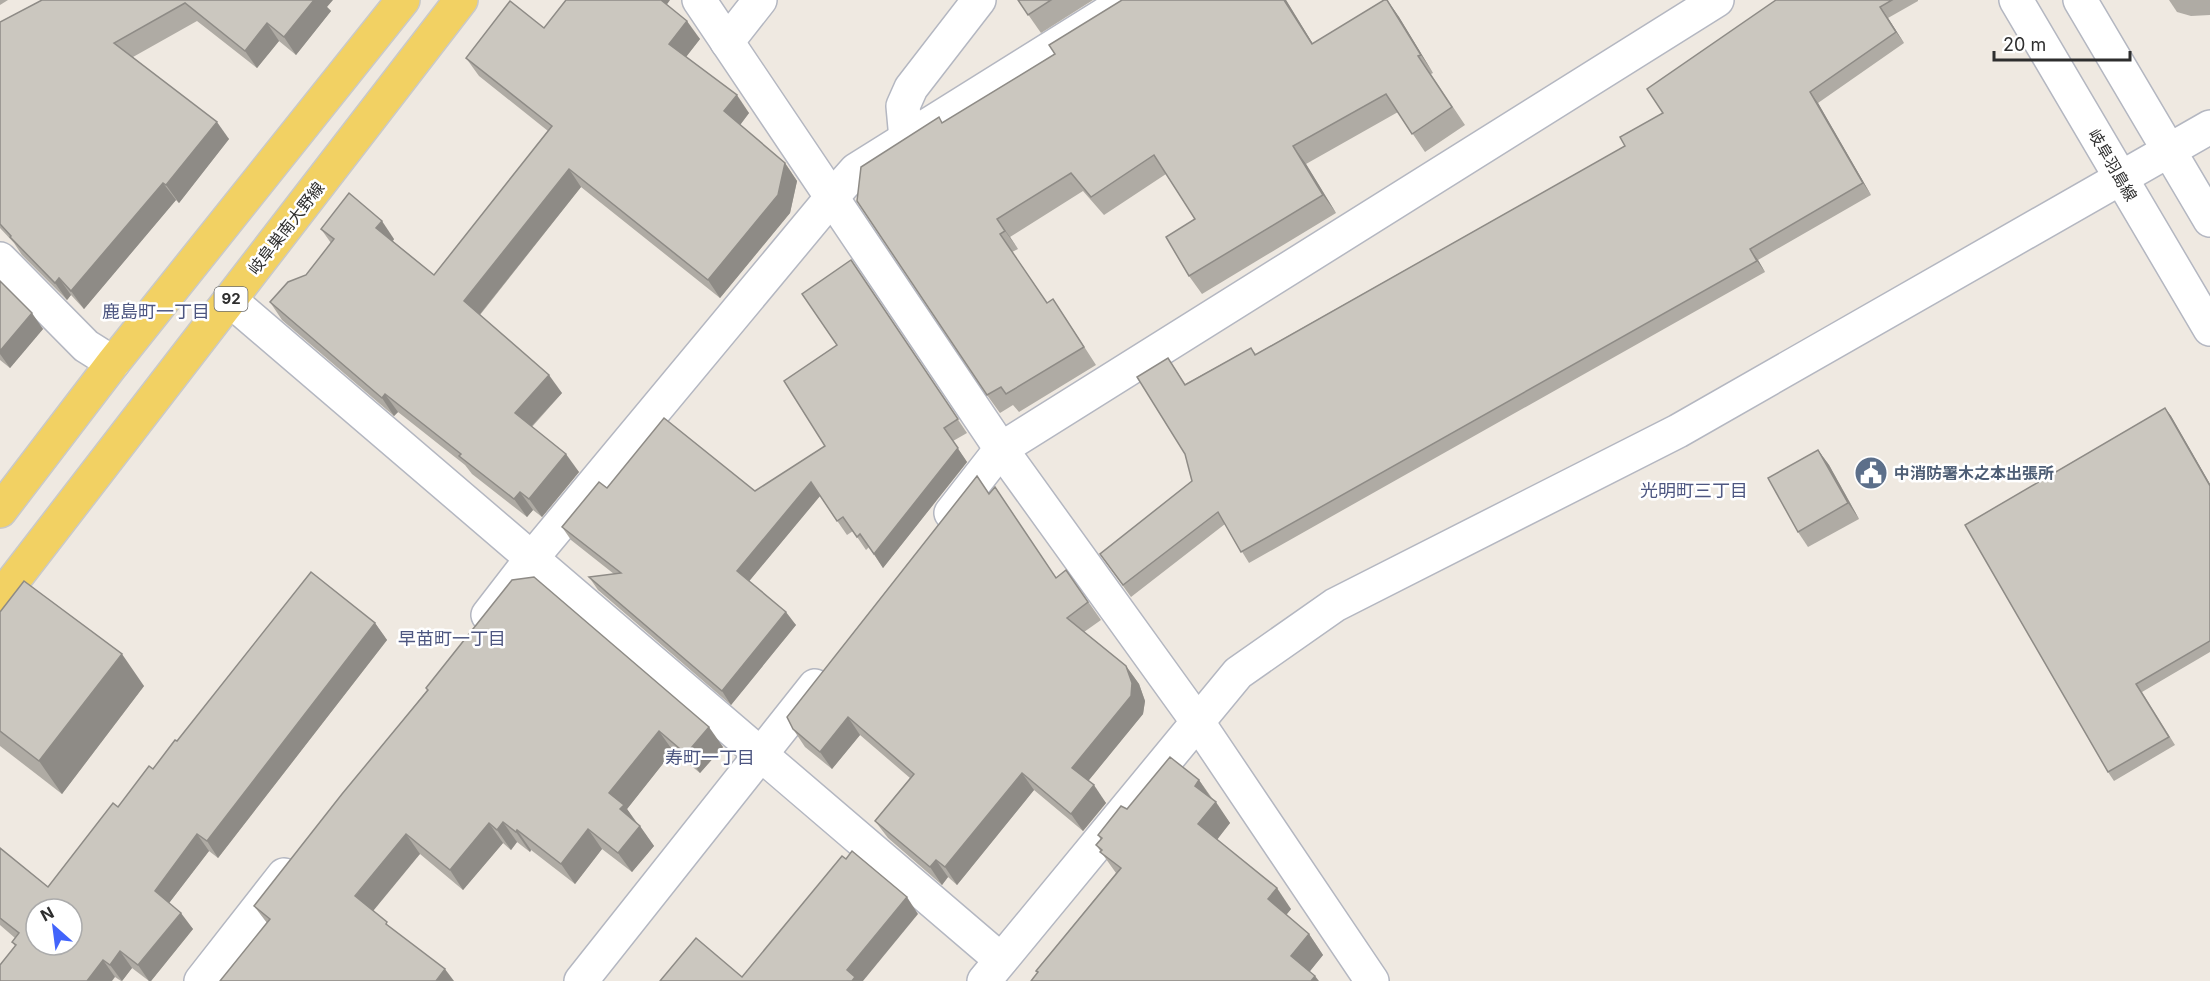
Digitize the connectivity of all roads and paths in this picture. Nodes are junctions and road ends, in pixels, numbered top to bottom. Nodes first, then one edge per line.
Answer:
1 (403, 0) edge
2 (461, 0) edge
3 (699, 0) edge
4 (759, 0) edge
5 (979, 0) edge
6 (1128, 0) edge
7 (1717, 0) edge
8 (2016, 0) edge
9 (2080, 0) edge
10 (727, 42) junction
11 (2210, 127) edge
12 (906, 139) junction
13 (2169, 149) junction
14 (2121, 179) junction
15 (832, 197) junction
16 (2210, 219) edge
17 (0, 259) edge
18 (230, 300) junction
19 (2210, 329) edge
20 (113, 363) junction
21 (1001, 449) junction
22 (0, 511) edge
23 (936, 532) edge
24 (532, 558) junction
25 (0, 598) edge
26 (473, 633) edge
27 (834, 662) edge
28 (1197, 721) junction
29 (762, 754) junction
30 (304, 849) edge
31 (993, 971) edge
32 (201, 981) edge
33 (581, 981) edge
34 (1372, 981) edge

1 - 20 main road
2 - 18 main road, 岐阜巣南大野線 / 92
3 - 10 street
4 - 10 street
5 - 12 street
6 - 12 street
7 - 21 street
8 - 14 street, 岐阜羽島線
9 - 13 street
10 - 15 street
11 - 13 street
12 - 15 street
13 - 14 street
13 - 16 street
14 - 19 street, 岐阜羽島線
14 - 28 street
15 - 21 street
15 - 24 street
17 - 20 street
18 - 24 street
18 - 25 main road, 岐阜巣南大野線 / 92
20 - 22 main road
21 - 23 street
21 - 28 street
24 - 26 street
24 - 29 street
27 - 29 street
28 - 31 street
28 - 34 street
29 - 31 street
29 - 33 street
30 - 32 street

